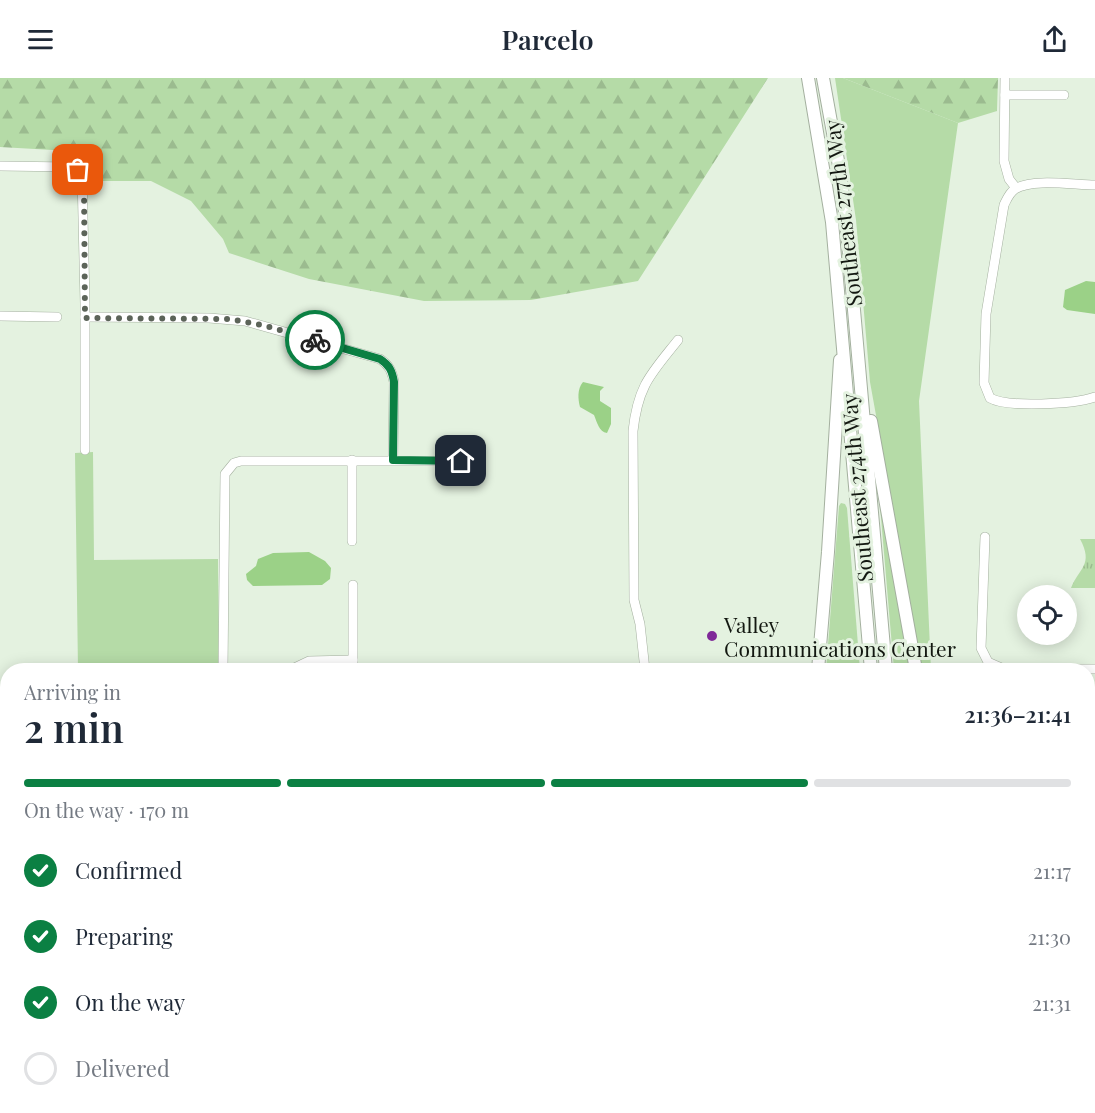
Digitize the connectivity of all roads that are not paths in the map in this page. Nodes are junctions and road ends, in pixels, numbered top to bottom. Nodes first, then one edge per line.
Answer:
1 (808, 78) edge
2 (822, 78) edge
3 (1005, 78) edge
4 (1005, 94) junction
5 (1064, 95) dead end
6 (0, 166) edge
7 (1095, 185) edge
8 (1016, 188) junction
9 (840, 305) junction
10 (0, 316) edge
11 (57, 317) dead end
12 (85, 318) junction
13 (678, 340) dead end
14 (857, 350) junction
15 (1095, 397) edge
16 (85, 450) dead end
17 (352, 460) junction
18 (393, 460) junction
19 (461, 461) dead end
20 (985, 537) dead end
21 (352, 541) dead end
22 (353, 585) dead end
23 (223, 663) edge
24 (305, 663) edge
25 (331, 663) edge
26 (353, 663) edge
27 (644, 663) edge
28 (819, 663) edge
29 (870, 663) edge
30 (885, 663) edge
31 (915, 663) edge
32 (990, 663) edge

1 - 9 main road, Southeast 277th Way
2 - 14 main road, Southeast 277th Way
3 - 4 street
4 - 5 street
4 - 8 street
6 - 12 street
7 - 8 street
8 - 15 street
9 - 28 main road
9 - 29 main road, Southeast 274th Way
10 - 11 street
12 - 16 street
12 - 18 street
13 - 27 street
14 - 30 main road, Southeast 274th Way
14 - 31 main road
17 - 18 street
17 - 21 street
17 - 23 street
18 - 19 street
20 - 32 street
22 - 26 street
24 - 25 street

